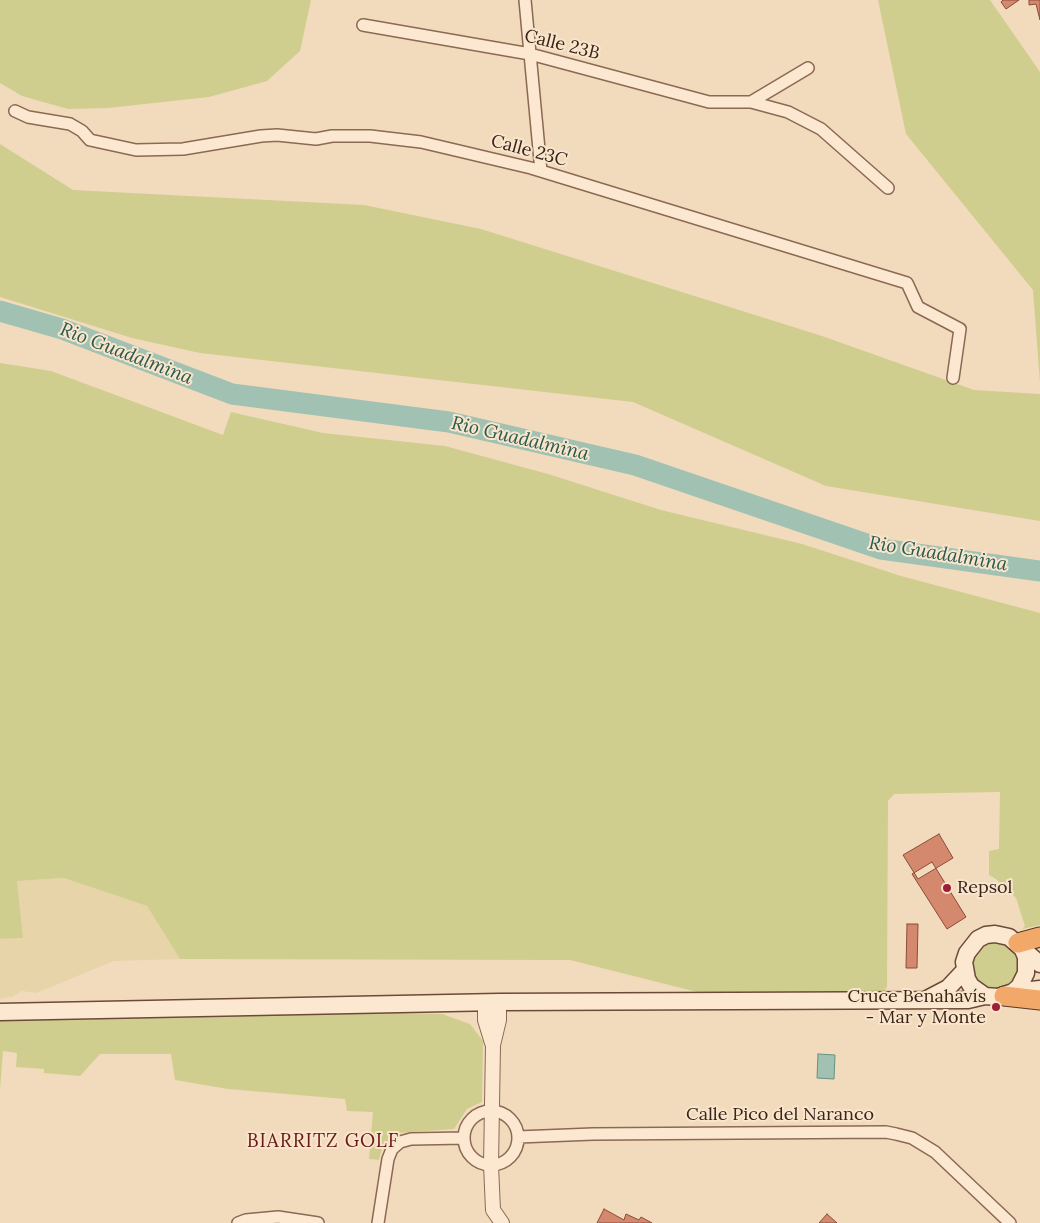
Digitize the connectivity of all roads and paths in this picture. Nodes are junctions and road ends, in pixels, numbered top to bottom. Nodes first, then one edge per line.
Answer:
1 (525, 0) edge
2 (363, 26) dead end
3 (530, 54) junction
4 (808, 68) dead end
5 (751, 102) junction
6 (15, 111) dead end
7 (541, 172) junction
8 (888, 188) dead end
9 (954, 378) dead end
10 (1040, 937) edge
11 (1021, 947) junction
12 (1040, 964) edge
13 (964, 971) junction
14 (1040, 989) edge
15 (1009, 994) junction
16 (985, 996) junction
17 (924, 1000) junction
18 (1040, 1000) edge
19 (492, 1002) junction
20 (0, 1012) edge
21 (491, 1110) junction
22 (518, 1137) junction
23 (464, 1138) junction
24 (491, 1165) junction
25 (238, 1223) edge
26 (318, 1223) edge
27 (378, 1223) edge
28 (502, 1223) edge
29 (1010, 1223) edge

1 - 3 street
2 - 3 street, Calle 23B
3 - 5 street, Calle 23B
3 - 7 street
4 - 5 street
5 - 8 street, Calle 23B
6 - 7 street, Calle 23C
7 - 9 street, Calle 23C
10 - 11 highway
11 - 12 main road
11 - 13 main road
11 - 15 main road
13 - 16 main road
13 - 17 main road
14 - 15 main road
15 - 16 main road
15 - 18 highway
16 - 17 main road
17 - 19 main road
19 - 20 main road
19 - 21 street
21 - 22 street
21 - 23 street
21 - 24 street
22 - 24 street
22 - 29 street, Calle Pico del Naranco
23 - 24 street
23 - 27 street
24 - 28 street
25 - 26 street

